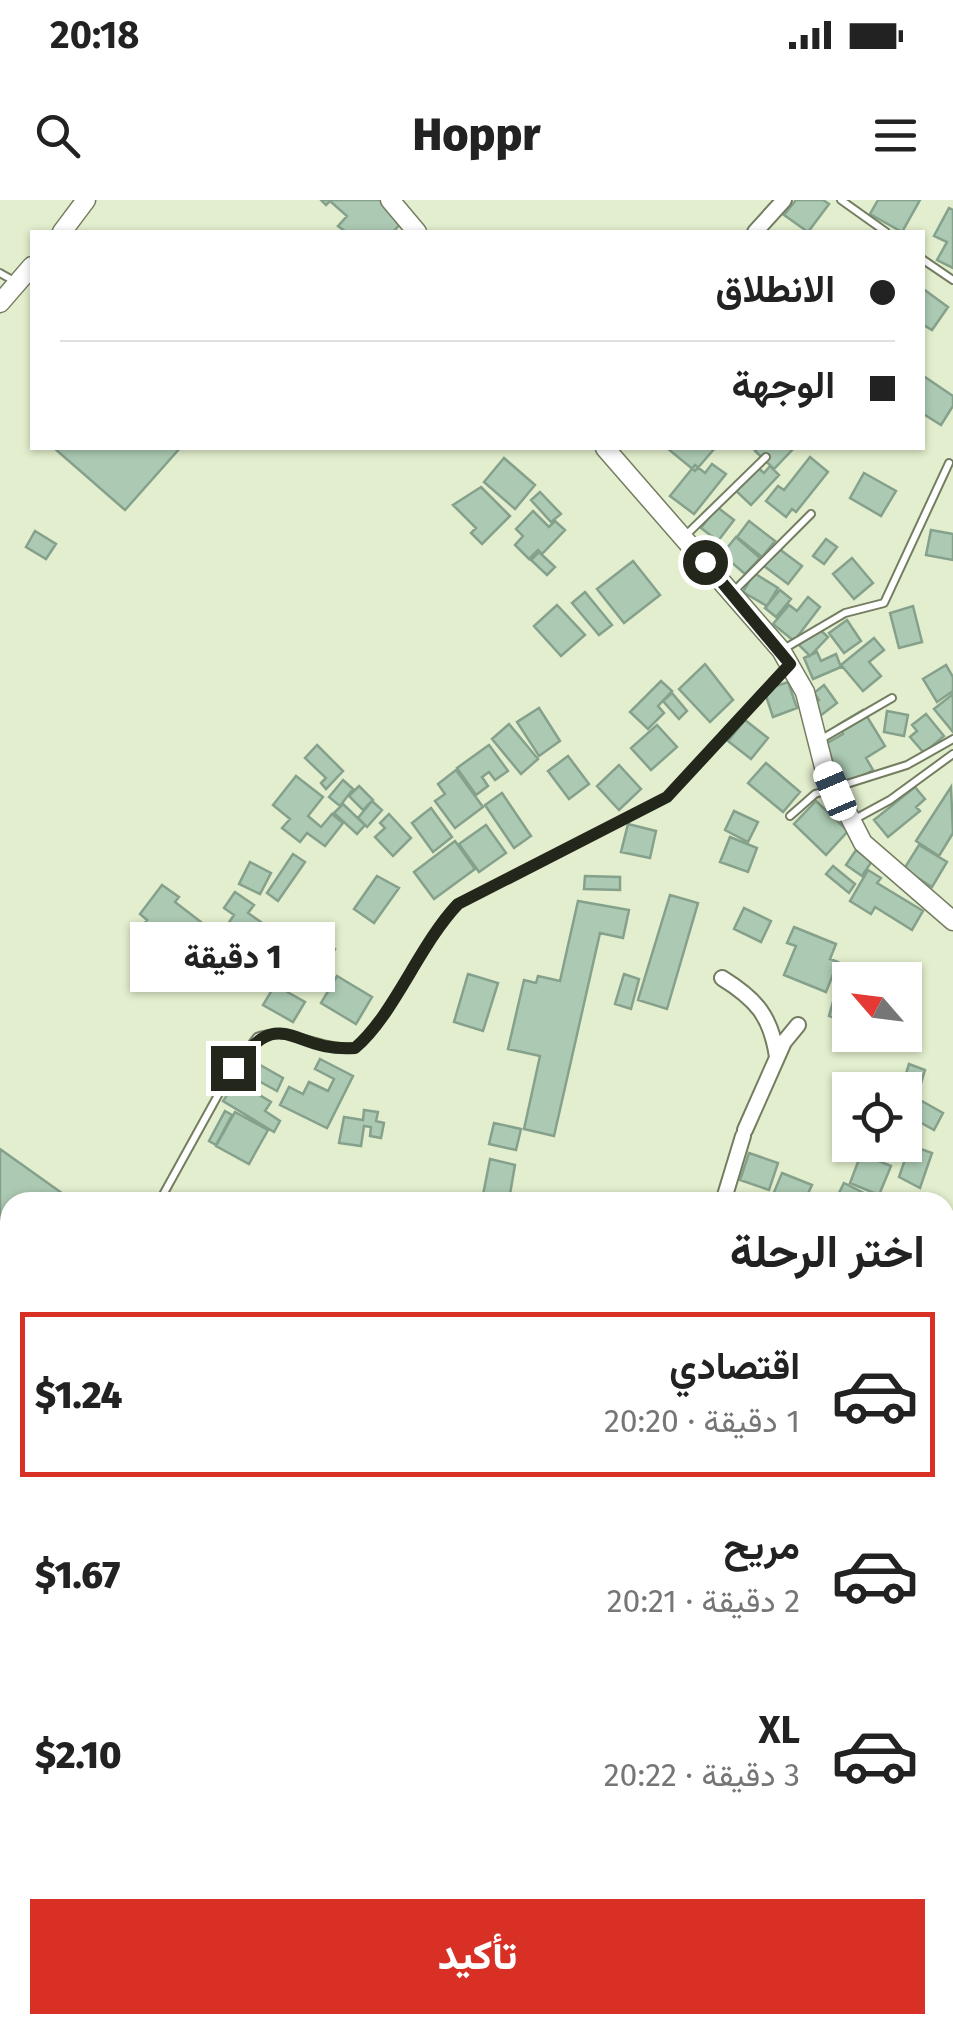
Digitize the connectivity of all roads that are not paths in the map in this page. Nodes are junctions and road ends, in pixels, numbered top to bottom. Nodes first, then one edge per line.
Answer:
1 (86, 200) edge
2 (390, 200) edge
3 (784, 200) edge
4 (840, 200) edge
5 (64, 230) edge
6 (414, 230) edge
7 (757, 230) edge
8 (883, 230) edge
9 (925, 261) edge
10 (30, 268) edge
11 (0, 273) edge
12 (953, 280) edge
13 (18, 283) junction
14 (0, 303) edge
15 (607, 450) edge
16 (766, 457) dead end
17 (949, 462) dead end
18 (811, 514) dead end
19 (684, 537) junction
20 (731, 594) junction
21 (786, 657) junction
22 (892, 698) dead end
23 (953, 740) edge
24 (817, 742) junction
25 (953, 754) edge
26 (835, 791) junction
27 (790, 816) dead end
28 (849, 822) junction
29 (953, 921) edge
30 (722, 978) dead end
31 (798, 1025) dead end
32 (777, 1058) junction
33 (164, 1192) edge
34 (726, 1192) edge

1 - 5 street
2 - 6 street
3 - 7 street
4 - 8 lane
9 - 12 lane
10 - 13 street
11 - 13 lane
13 - 14 street
15 - 19 street
16 - 19 lane
17 - 21 lane
18 - 20 lane
19 - 20 street
20 - 21 street
21 - 24 street
21 - 33 lane
22 - 24 lane
23 - 26 lane
24 - 26 street
25 - 28 lane
26 - 27 lane
26 - 28 street
28 - 29 street
30 - 32 street
31 - 32 street
32 - 34 street

